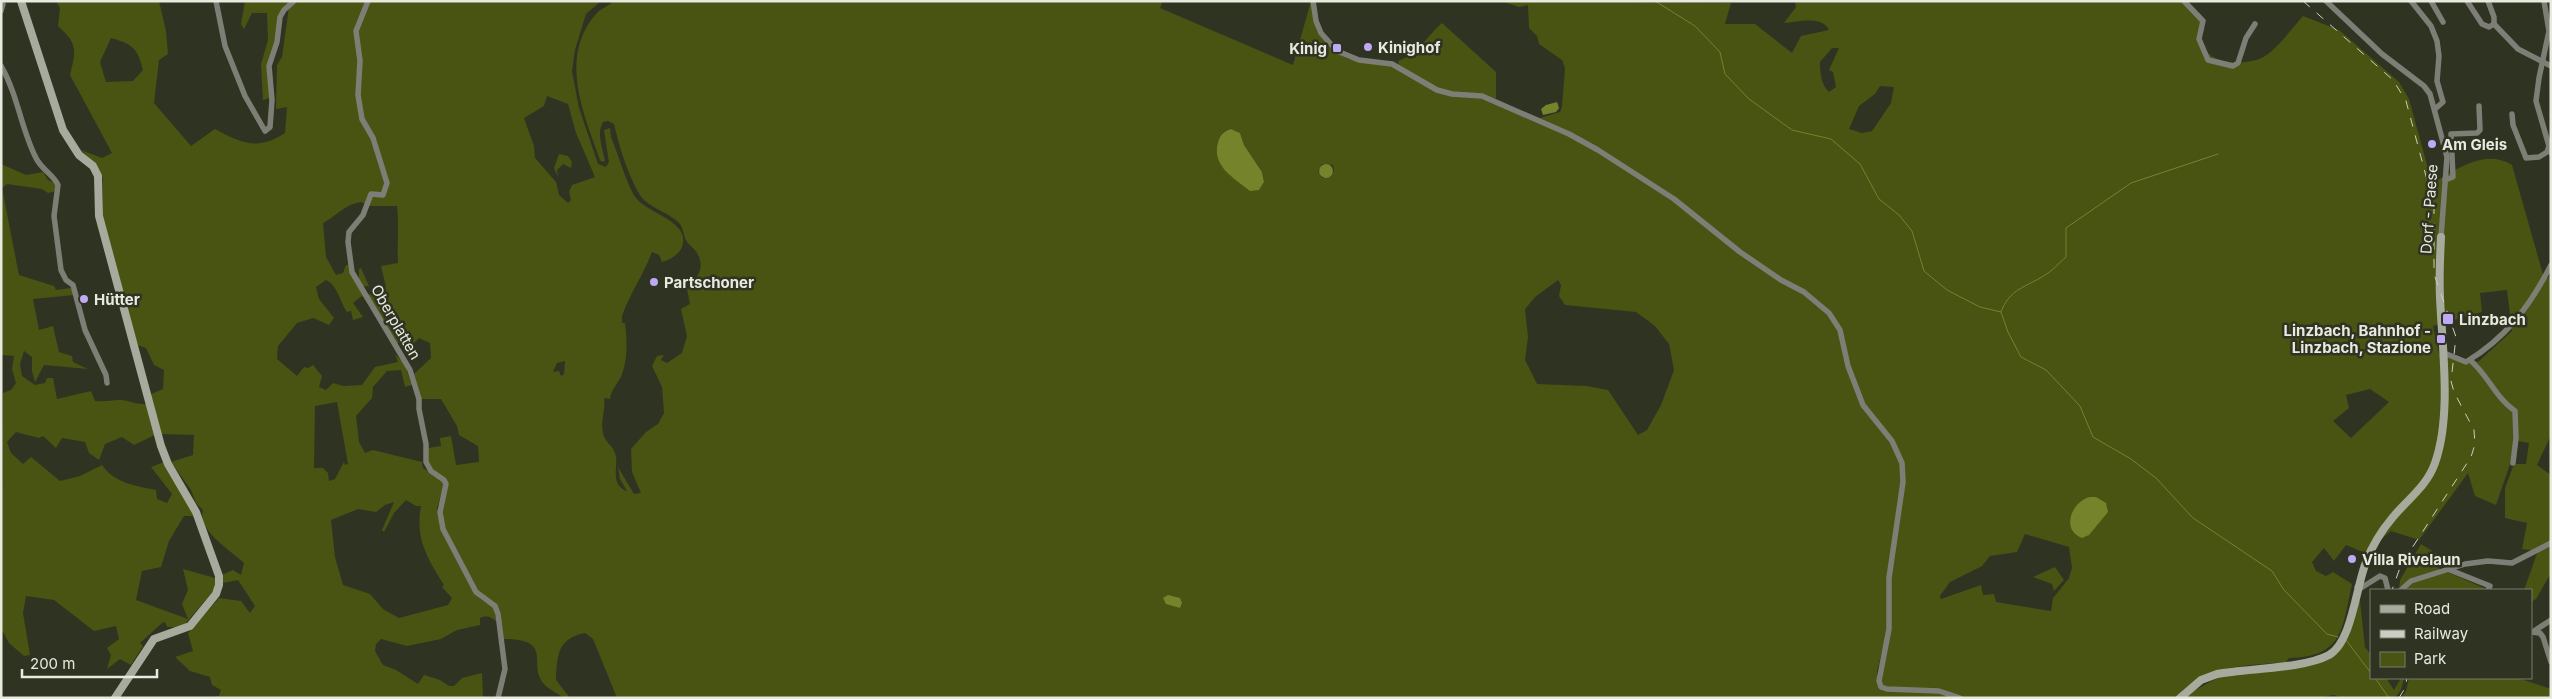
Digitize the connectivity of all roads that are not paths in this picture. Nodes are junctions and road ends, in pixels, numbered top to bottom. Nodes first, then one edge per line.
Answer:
1 (21, 1) edge
2 (216, 1) edge
3 (294, 1) edge
4 (368, 1) edge
5 (1312, 1) edge
6 (2184, 1) edge
7 (2326, 1) edge
8 (2411, 1) edge
9 (2431, 1) edge
10 (2467, 1) edge
11 (2488, 1) edge
12 (2544, 1) edge
13 (1, 2) edge
14 (1, 11) edge
15 (2444, 22) dead end
16 (2256, 24) dead end
17 (2494, 24) junction
18 (2543, 61) junction
19 (1, 66) edge
20 (2551, 66) edge
21 (2479, 106) dead end
22 (2435, 109) junction
23 (2512, 114) dead end
24 (2550, 149) edge
25 (2445, 180) junction
26 (2441, 237) joint
27 (2551, 265) edge
28 (2444, 353) junction
29 (2470, 360) junction
30 (107, 383) dead end
31 (2513, 463) dead end
32 (2551, 542) edge
33 (2450, 570) junction
34 (2357, 587) junction
35 (2388, 589) edge
36 (2403, 589) edge
37 (2488, 589) edge
38 (2551, 620) edge
39 (2532, 632) edge
40 (2551, 662) edge
41 (114, 698) edge
42 (498, 698) edge
43 (1960, 698) edge
44 (2180, 698) edge

1 - 41 main road
2 - 3 street
4 - 42 street, Oberplatten
5 - 43 street
6 - 16 street
7 - 22 street, Dorf - Paese
8 - 22 street
9 - 15 street
10 - 17 street
11 - 17 street
12 - 18 street
13 - 14 street
17 - 18 street
18 - 20 street
18 - 24 street
19 - 30 street
21 - 25 street
22 - 25 street, Dorf - Paese
23 - 24 street
25 - 26 street, Dorf - Paese
26 - 28 main road, Dorf - Paese
27 - 29 street
28 - 29 street
28 - 34 main road, Dorf - Paese
29 - 31 street
32 - 33 street
33 - 36 street
33 - 37 street
34 - 35 street
34 - 44 main road, Dorf - Paese
38 - 39 street
39 - 40 street

